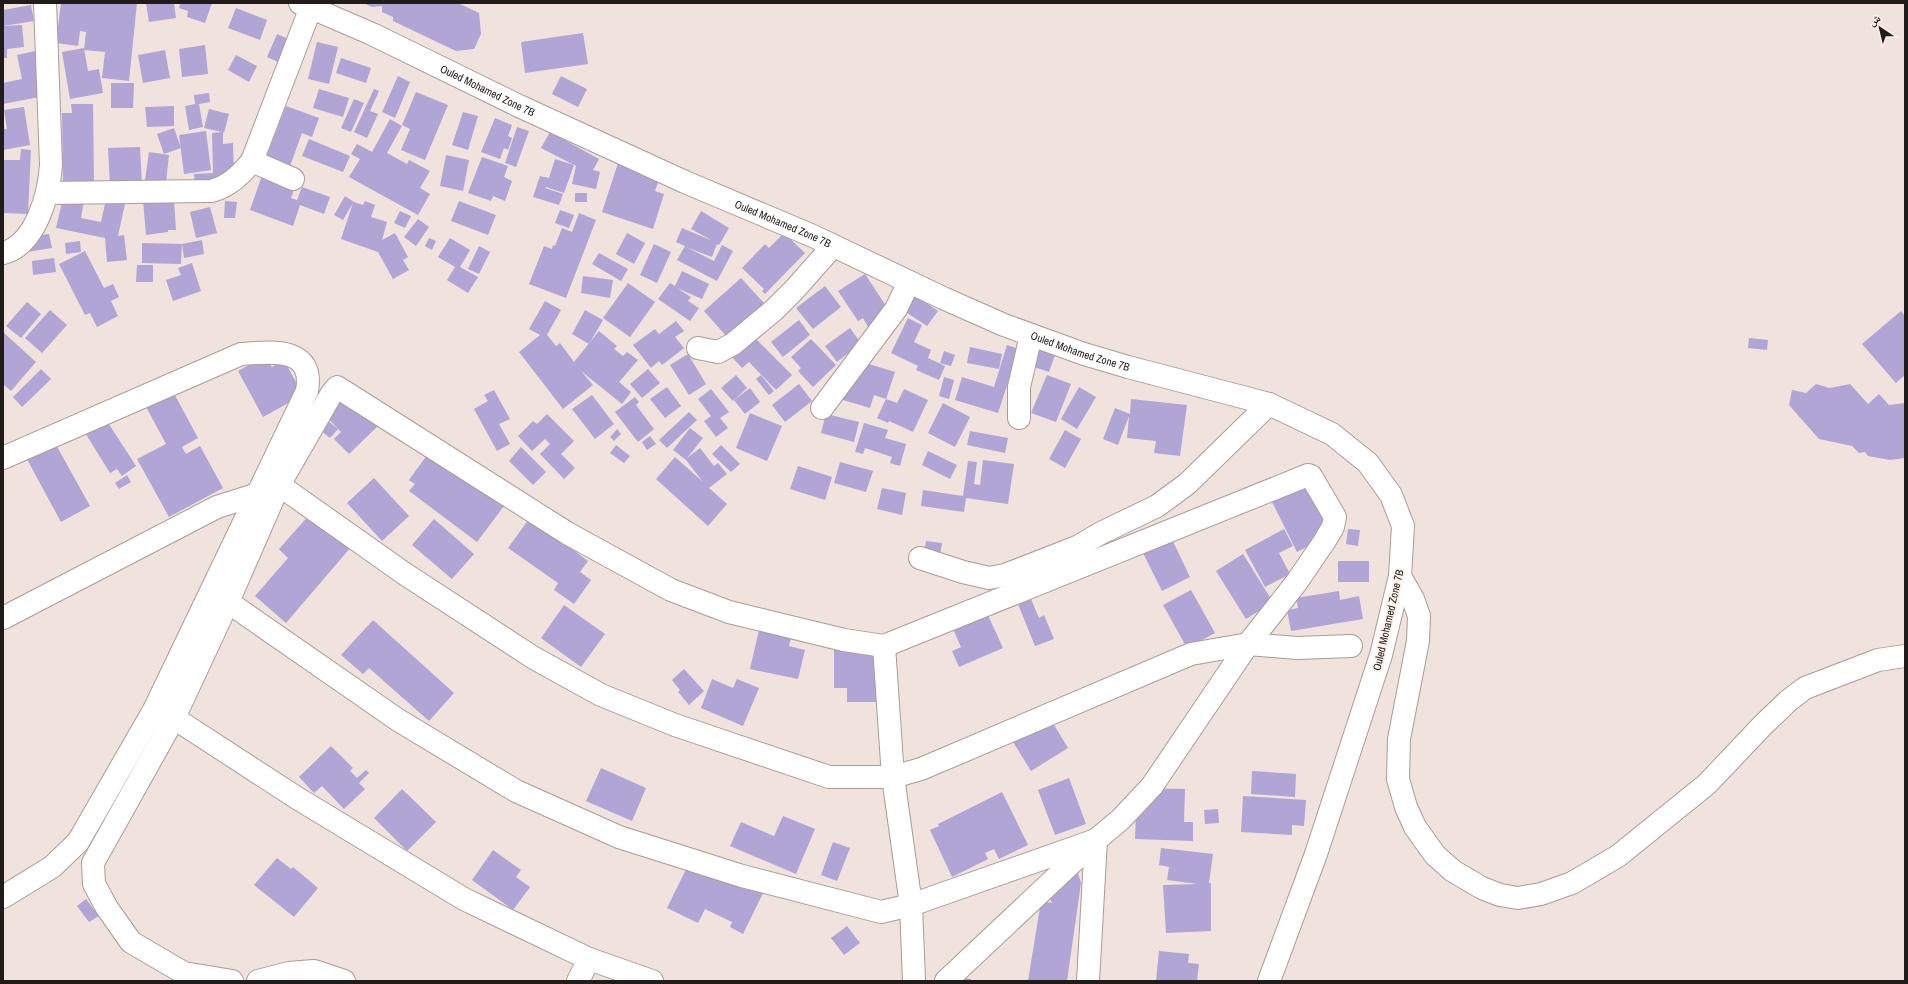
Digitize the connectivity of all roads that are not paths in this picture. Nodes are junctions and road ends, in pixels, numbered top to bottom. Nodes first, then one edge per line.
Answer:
1 (45, 3) edge
2 (305, 5) edge
3 (252, 161) junction
4 (293, 179) dead end
5 (47, 193) junction
6 (833, 246) junction
7 (3, 253) edge
8 (909, 282) junction
9 (1031, 335) junction
10 (698, 348) dead end
11 (1269, 404) junction
12 (822, 408) dead end
13 (1019, 418) dead end
14 (3, 458) edge
15 (279, 485) junction
16 (258, 494) junction
17 (920, 558) dead end
18 (1400, 576) junction
19 (228, 602) junction
20 (3, 618) edge
21 (1248, 644) junction
22 (884, 646) junction
23 (1351, 646) dead end
24 (1905, 656) edge
25 (174, 718) junction
26 (893, 776) junction
27 (1096, 840) junction
28 (3, 897) edge
29 (911, 905) junction
30 (589, 959) junction
31 (1270, 979) edge
32 (232, 981) edge
33 (258, 981) edge
34 (344, 981) edge
35 (578, 981) edge
36 (652, 981) edge
37 (914, 981) edge
38 (946, 981) edge
39 (1088, 981) edge

1 - 5 street
2 - 3 street
2 - 6 street, Ouled Mohamed Zone 7B
3 - 4 street
3 - 5 street
5 - 7 street
6 - 8 street, Ouled Mohamed Zone 7B
6 - 10 street
8 - 9 street, Ouled Mohamed Zone 7B
8 - 12 street
9 - 11 street, Ouled Mohamed Zone 7B
9 - 13 street
11 - 17 street
11 - 18 street, Ouled Mohamed Zone 7B
14 - 16 street
15 - 19 street
15 - 22 street
15 - 26 street
16 - 20 street
16 - 28 street
18 - 24 street
18 - 31 street, Ouled Mohamed Zone 7B
19 - 25 street
19 - 29 street
21 - 22 street
21 - 23 street
21 - 26 street
21 - 27 street
22 - 26 street
25 - 30 street
25 - 32 street
26 - 29 street
27 - 29 street
27 - 38 street
27 - 39 street
29 - 37 street
30 - 35 street
30 - 36 street
33 - 34 street

